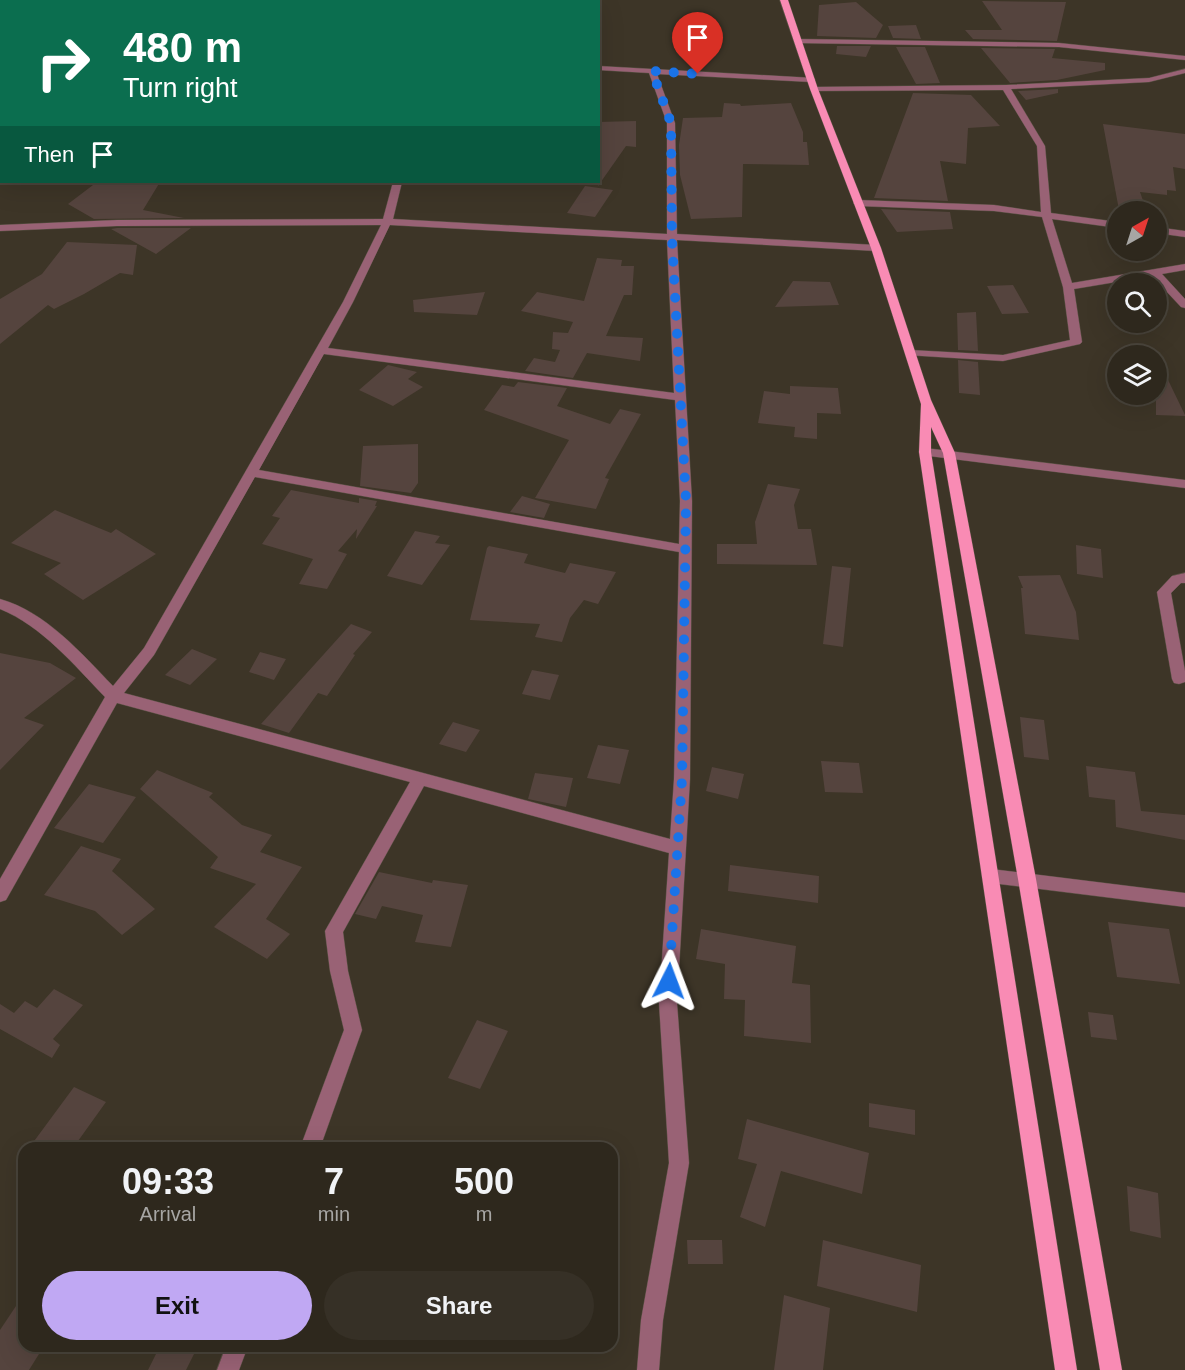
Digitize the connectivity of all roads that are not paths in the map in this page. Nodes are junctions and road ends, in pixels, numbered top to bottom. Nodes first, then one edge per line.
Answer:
1 (784, 0) edge
2 (798, 41) junction
3 (1185, 58) edge
4 (600, 68) edge
5 (652, 71) junction
6 (1185, 71) edge
7 (812, 85) junction
8 (1006, 87) junction
9 (398, 183) edge
10 (858, 203) junction
11 (1046, 216) junction
12 (387, 222) junction
13 (1107, 224) edge
14 (0, 228) edge
15 (1167, 232) edge
16 (1185, 234) edge
17 (672, 239) junction
18 (876, 249) junction
19 (1185, 267) edge
20 (1160, 273) edge
21 (1107, 281) edge
22 (1167, 286) edge
23 (1068, 287) junction
24 (1185, 305) edge
25 (320, 350) junction
26 (910, 353) junction
27 (680, 397) junction
28 (925, 400) junction
29 (925, 452) junction
30 (949, 453) junction
31 (249, 472) junction
32 (1185, 484) edge
33 (685, 549) junction
34 (1185, 578) edge
35 (0, 604) edge
36 (1179, 679) dead end
37 (114, 696) junction
38 (420, 778) junction
39 (677, 848) junction
40 (991, 876) junction
41 (1027, 879) junction
42 (0, 895) edge
43 (1185, 900) edge
44 (312, 1142) edge
45 (235, 1352) edge
46 (228, 1370) edge
47 (648, 1370) edge
48 (1066, 1370) edge
49 (1111, 1370) edge

1 - 2 main road
2 - 3 street
2 - 7 main road
4 - 5 street
5 - 7 street
5 - 17 street
6 - 8 street
7 - 8 street
7 - 10 main road
8 - 11 street
9 - 12 street
10 - 11 street
10 - 18 main road
11 - 13 street
11 - 23 street
12 - 14 street
12 - 17 street
12 - 25 street
15 - 16 street
17 - 18 street
17 - 27 street
18 - 26 main road
19 - 20 street
21 - 23 street
22 - 24 street
23 - 26 street
25 - 27 street
25 - 31 street
26 - 28 main road
27 - 33 street
28 - 29 main road
28 - 30 main road
29 - 30 street
29 - 40 main road
30 - 32 street
30 - 41 main road
31 - 33 street
31 - 37 street
33 - 39 street
34 - 36 street
35 - 37 street
37 - 38 street
37 - 42 street
38 - 39 street
38 - 44 street
39 - 47 street
40 - 41 street
40 - 48 main road
41 - 43 street
41 - 49 main road
45 - 46 street

